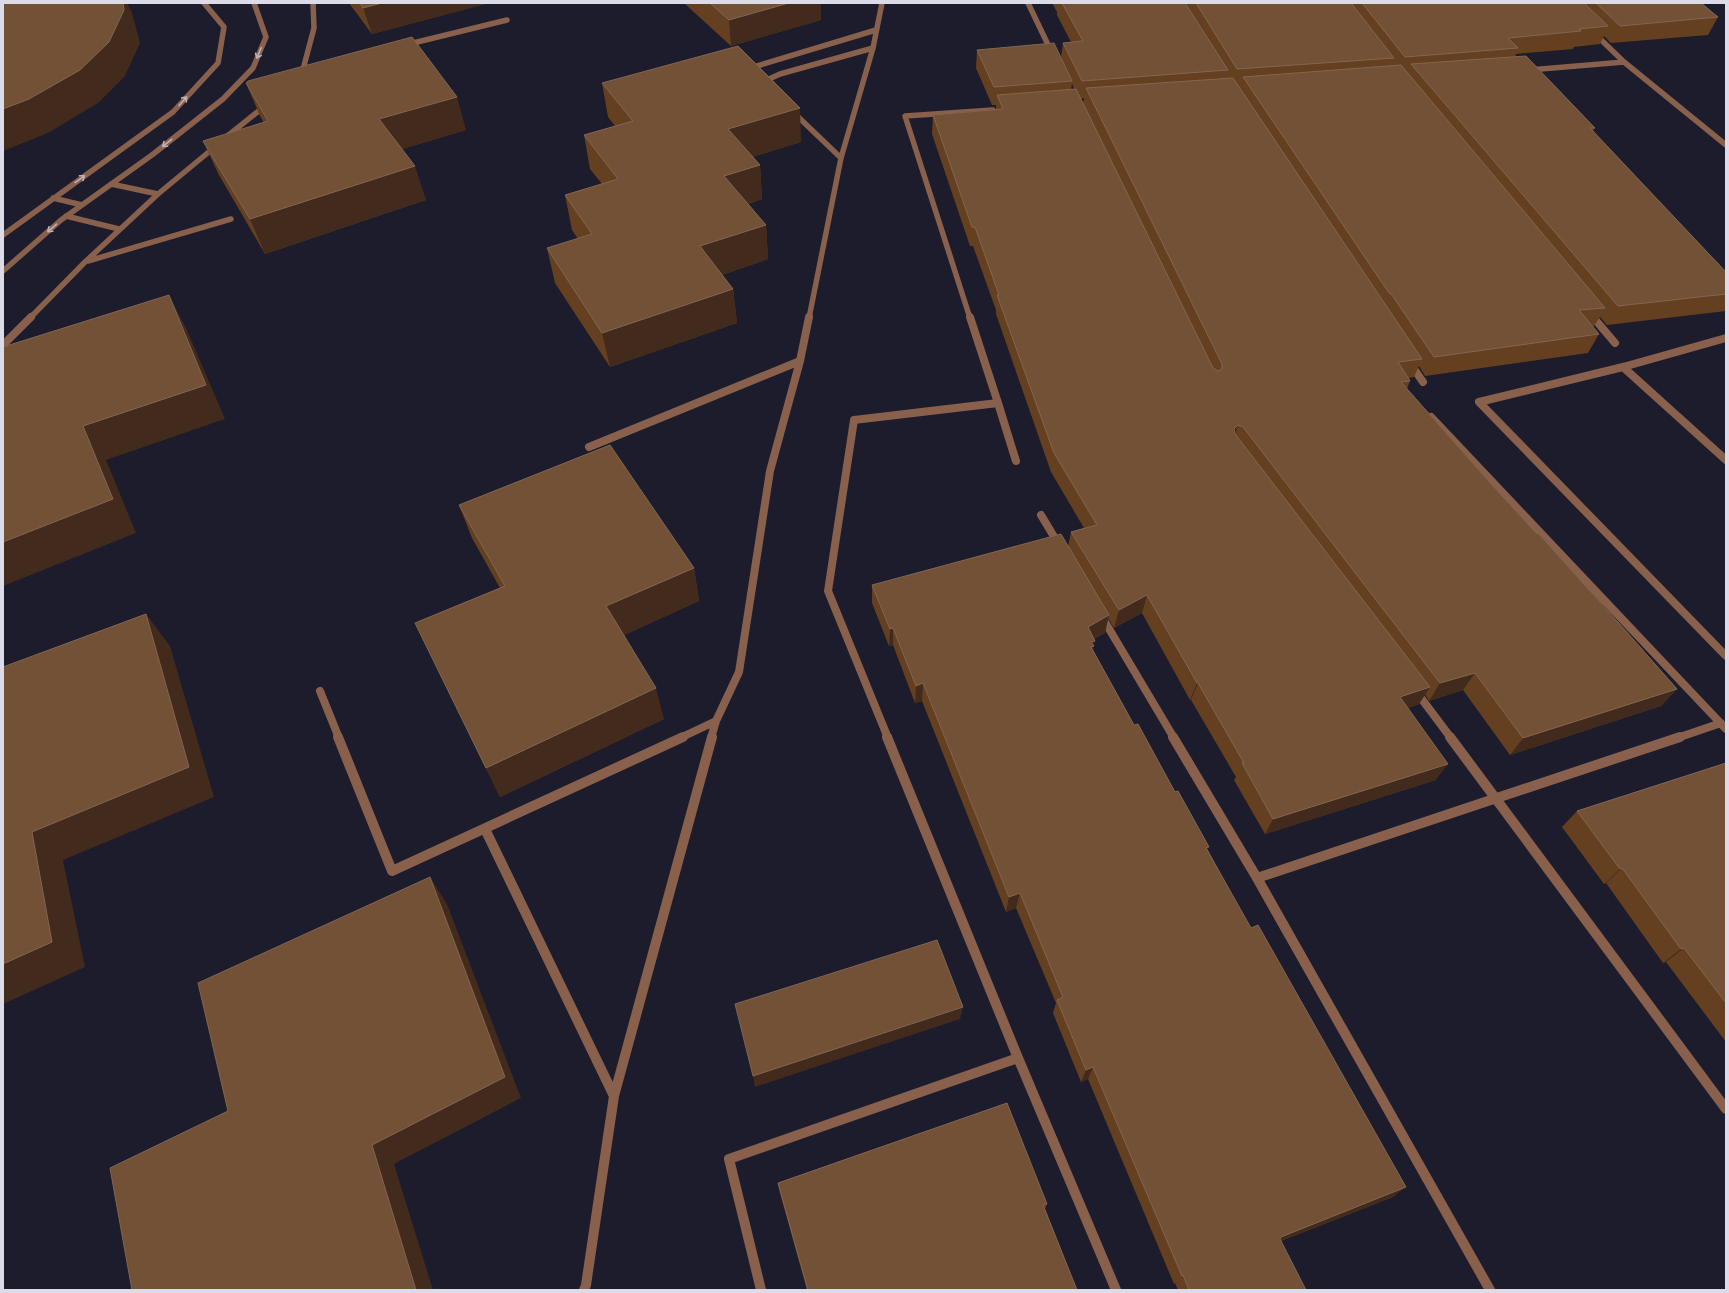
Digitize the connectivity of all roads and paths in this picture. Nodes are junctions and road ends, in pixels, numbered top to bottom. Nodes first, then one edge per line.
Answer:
1 (204, 3) edge
2 (254, 3) edge
3 (313, 3) edge
4 (882, 3) edge
5 (1028, 3) edge
6 (507, 20) dead end
7 (876, 30) junction
8 (1591, 30) edge
9 (401, 46) edge
10 (874, 48) junction
11 (1054, 57) edge
12 (1624, 62) junction
13 (311, 68) edge
14 (303, 69) junction
15 (744, 70) edge
16 (1523, 70) edge
17 (295, 82) edge
18 (773, 92) edge
19 (272, 101) edge
20 (790, 108) edge
21 (999, 110) edge
22 (1726, 145) edge
23 (840, 158) junction
24 (111, 184) junction
25 (158, 194) junction
26 (53, 198) junction
27 (82, 205) junction
28 (66, 216) junction
29 (231, 219) edge
30 (119, 229) junction
31 (3, 235) edge
32 (85, 262) junction
33 (3, 271) edge
34 (1585, 306) edge
35 (1726, 338) edge
36 (1615, 343) dead end
37 (3, 345) edge
38 (1406, 356) edge
39 (800, 361) junction
40 (1623, 367) junction
41 (1423, 382) dead end
42 (998, 404) junction
43 (1431, 417) edge
44 (589, 447) dead end
45 (1726, 460) edge
46 (1016, 461) dead end
47 (1041, 515) dead end
48 (1066, 556) edge
49 (1098, 611) edge
50 (1726, 656) edge
51 (1411, 684) edge
52 (320, 691) dead end
53 (716, 721) junction
54 (1723, 726) edge
55 (1497, 798) junction
56 (485, 829) junction
57 (1257, 878) junction
58 (1018, 1058) junction
59 (614, 1096) junction
60 (1726, 1108) edge
61 (584, 1290) edge
62 (761, 1290) edge
63 (1116, 1290) edge
64 (1490, 1290) edge

26 -> 1 street
2 -> 24 street
3 - 14 street
4 - 7 street
5 - 11 street
6 - 9 street
7 - 10 street
7 - 15 street
8 - 12 street
10 - 18 street
10 - 23 street
12 - 16 street
12 - 22 street
13 - 14 street
14 - 17 street
19 - 25 street
20 - 23 street
21 - 42 street
23 - 39 street
24 - 25 street
24 - 27 street
25 - 30 street
26 - 27 street
26 - 31 street
27 - 28 street
28 - 30 street
28 -> 33 street
29 - 32 street
30 - 32 street
32 - 37 street
34 - 36 street
35 - 40 street
38 - 41 street
39 - 44 street
39 - 53 street
40 - 45 street
40 - 50 street
42 - 46 street
42 - 58 street
43 - 54 street
47 - 48 street
49 - 57 street
51 - 55 street
52 - 56 street
53 - 56 street
53 - 59 street
54 - 55 street
55 - 57 street
55 - 60 street
56 - 59 street
57 - 64 street
58 - 62 street
58 - 63 street
59 - 61 street

